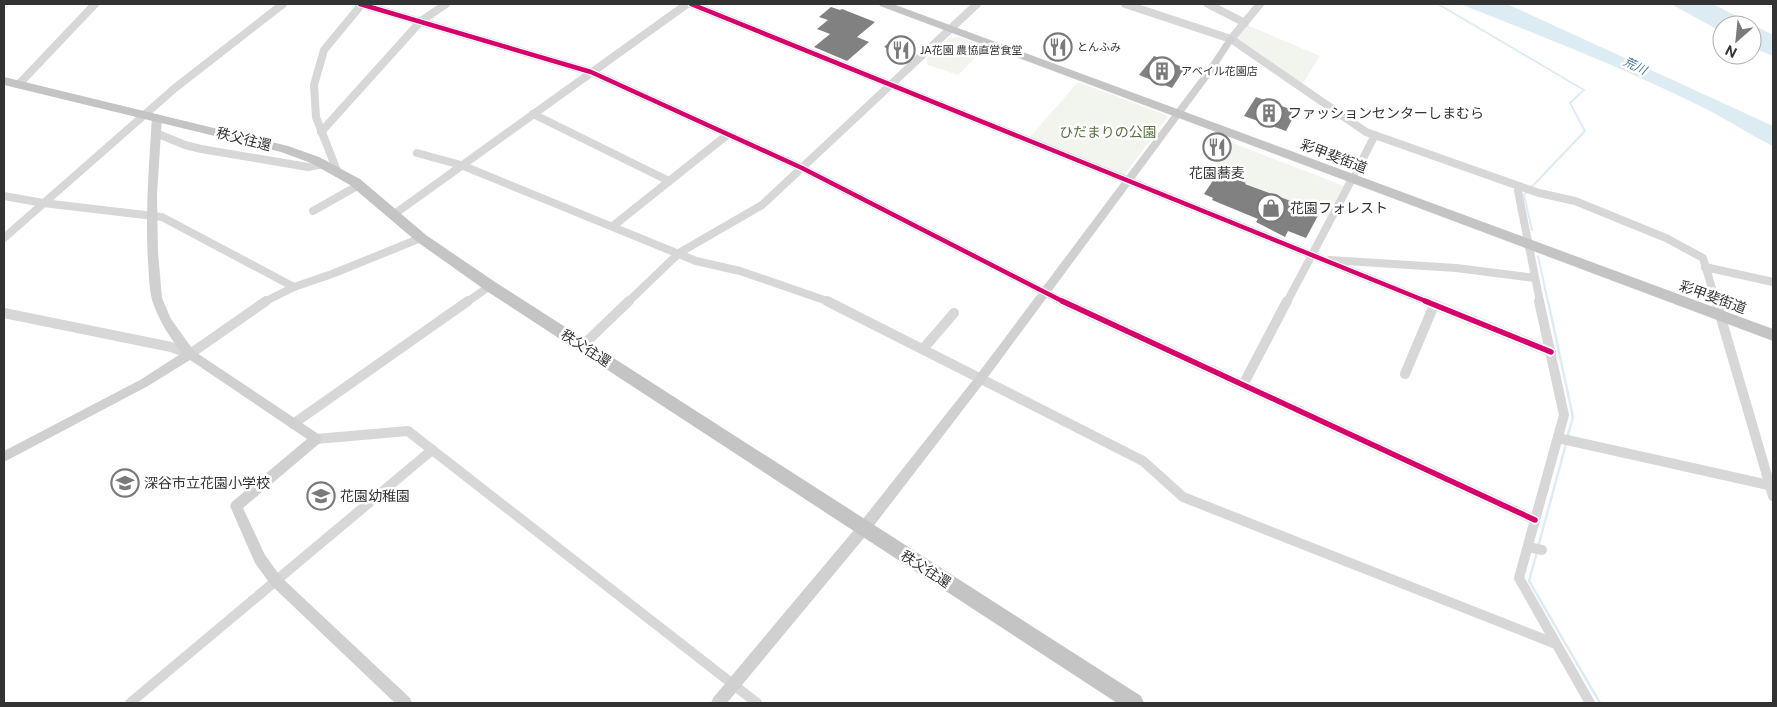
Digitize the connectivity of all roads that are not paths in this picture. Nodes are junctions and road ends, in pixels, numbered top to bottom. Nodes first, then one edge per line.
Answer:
1 (95, 4) edge
2 (283, 4) edge
3 (361, 4) edge
4 (446, 4) edge
5 (687, 4) edge
6 (691, 4) edge
7 (884, 4) edge
8 (903, 4) edge
9 (978, 4) edge
10 (1125, 4) edge
11 (1208, 4) edge
12 (1260, 4) edge
13 (421, 22) junction
14 (1246, 23) junction
15 (953, 26) junction
16 (1231, 39) junction
17 (591, 72) junction
18 (4, 81) edge
19 (20, 84) junction
20 (890, 85) junction
21 (1180, 111) junction
22 (533, 114) junction
23 (151, 115) junction
24 (321, 132) junction
25 (156, 133) junction
26 (728, 135) junction
27 (1375, 135) junction
28 (417, 153) dead end
29 (324, 164) junction
30 (461, 165) junction
31 (802, 168) junction
32 (337, 171) junction
33 (1354, 176) junction
34 (669, 181) junction
35 (1128, 181) junction
36 (359, 185) junction
37 (1526, 189) junction
38 (4, 196) edge
39 (43, 203) junction
40 (312, 211) dead end
41 (152, 215) junction
42 (393, 215) junction
43 (613, 226) junction
44 (4, 238) edge
45 (422, 238) junction
46 (1526, 239) junction
47 (679, 253) junction
48 (1312, 255) junction
49 (1322, 259) junction
50 (1705, 268) junction
51 (1535, 278) junction
52 (1773, 282) edge
53 (490, 286) junction
54 (294, 287) junction
55 (1044, 293) junction
56 (1434, 305) junction
57 (1718, 311) junction
58 (4, 312) edge
59 (954, 313) dead end
60 (1773, 327) edge
61 (1773, 335) edge
62 (582, 346) junction
63 (923, 349) junction
64 (1551, 352) junction
65 (190, 354) junction
66 (1405, 374) dead end
67 (981, 378) junction
68 (1243, 385) junction
69 (293, 424) junction
70 (1558, 438) junction
71 (316, 439) junction
72 (432, 450) junction
73 (4, 458) edge
74 (1772, 489) edge
75 (1535, 520) junction
76 (864, 528) junction
77 (1528, 547) junction
78 (1542, 550) dead end
79 (276, 581) junction
80 (1556, 644) junction
81 (733, 685) junction
82 (130, 703) edge
83 (405, 703) edge
84 (718, 703) edge
85 (756, 703) edge
86 (1134, 703) edge
87 (1590, 703) edge

1 - 19 street
2 - 23 street
3 - 13 street
3 - 24 street
4 - 13 street
5 - 17 street
6 - 20 street
7 - 15 highway, 彩甲斐街道
8 - 15 highway, 彩甲斐街道
9 - 15 street
10 - 16 street
11 - 14 street
12 - 14 street
13 - 17 street
13 - 24 street
14 - 16 street
15 - 20 street
15 - 21 highway, 彩甲斐街道
16 - 21 street
16 - 27 street
17 - 22 street
17 - 26 street
18 - 19 highway, 秩父往還
19 - 23 highway, 秩父往還
20 - 31 street
20 - 35 street
21 - 33 highway, 彩甲斐街道
21 - 35 street
22 - 30 street
22 - 34 street
23 - 25 street
23 - 29 highway, 秩父往還
23 - 39 street
24 - 32 street
25 - 29 street
25 - 41 street
26 - 31 street
26 - 34 street
27 - 33 street
27 - 37 street
28 - 30 street
29 - 32 highway, 秩父往還
30 - 42 street
30 - 43 street
31 - 47 street
31 - 55 street
32 - 36 highway, 秩父往還
33 - 46 highway, 彩甲斐街道
33 - 48 street
34 - 43 street
35 - 48 street
35 - 55 street
36 - 40 street
36 - 42 highway, 秩父往還
37 - 46 street
37 - 50 street
38 - 39 street
39 - 41 street
39 - 44 street
41 - 54 street
41 - 65 street
42 - 45 highway, 秩父往還
43 - 47 street
45 - 53 highway, 秩父往還
45 - 54 street
46 - 51 street
46 - 57 highway, 彩甲斐街道
47 - 62 street
47 - 63 street
48 - 49 street
48 - 68 street
49 - 51 street
49 - 56 street
50 - 52 street
50 - 57 street
51 - 64 street
53 - 62 highway, 秩父往還
53 - 69 street
54 - 65 street
55 - 67 street
55 - 68 street
56 - 64 street
56 - 66 street
57 - 60 highway, 彩甲斐街道
57 - 61 highway, 彩甲斐街道
57 - 74 street
58 - 65 street
59 - 63 street
62 - 76 highway, 秩父往還
63 - 67 street
64 - 70 street
65 - 69 street
65 - 73 street
67 - 76 street
67 - 80 street
68 - 75 street
69 - 71 street
70 - 74 street
70 - 75 street
71 - 72 street
71 - 79 street
72 - 79 street
72 - 81 street
75 - 77 street
76 - 81 street
76 - 86 highway, 秩父往還
77 - 78 street
77 - 80 street
79 - 82 street
79 - 83 street
80 - 87 street
81 - 84 street
81 - 85 street

